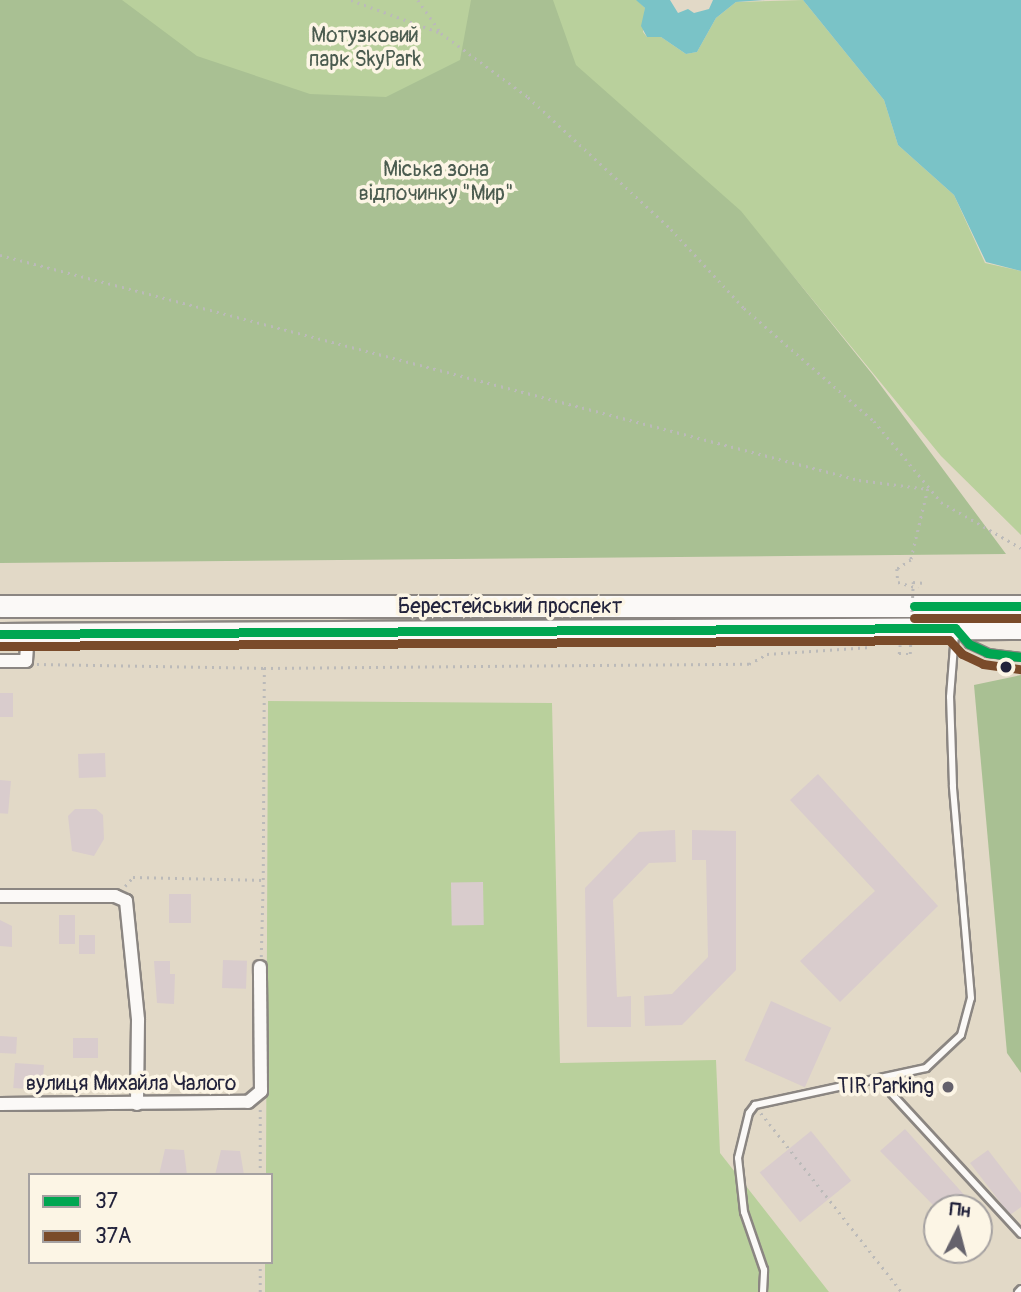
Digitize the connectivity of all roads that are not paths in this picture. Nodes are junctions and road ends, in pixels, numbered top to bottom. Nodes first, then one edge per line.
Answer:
1 (0, 606) edge
2 (1021, 606) edge
3 (955, 628) junction
4 (1021, 628) edge
5 (0, 634) edge
6 (28, 634) junction
7 (1021, 657) edge
8 (0, 661) edge
9 (0, 896) edge
10 (260, 967) road end
11 (880, 1081) junction
12 (0, 1104) edge
13 (137, 1104) junction
14 (1021, 1234) edge
15 (763, 1292) edge

1 - 2 highway, Берестейський проспект
3 - 4 highway, Берестейський проспект
3 - 6 highway, Берестейський проспект
3 - 7 lane
3 - 11 lane
5 - 6 highway, Берестейський проспект
6 - 8 street
9 - 13 street
10 - 13 street, вулиця Михайла Чалого
11 - 14 lane
11 - 15 lane
12 - 13 street, вулиця Михайла Чалого

